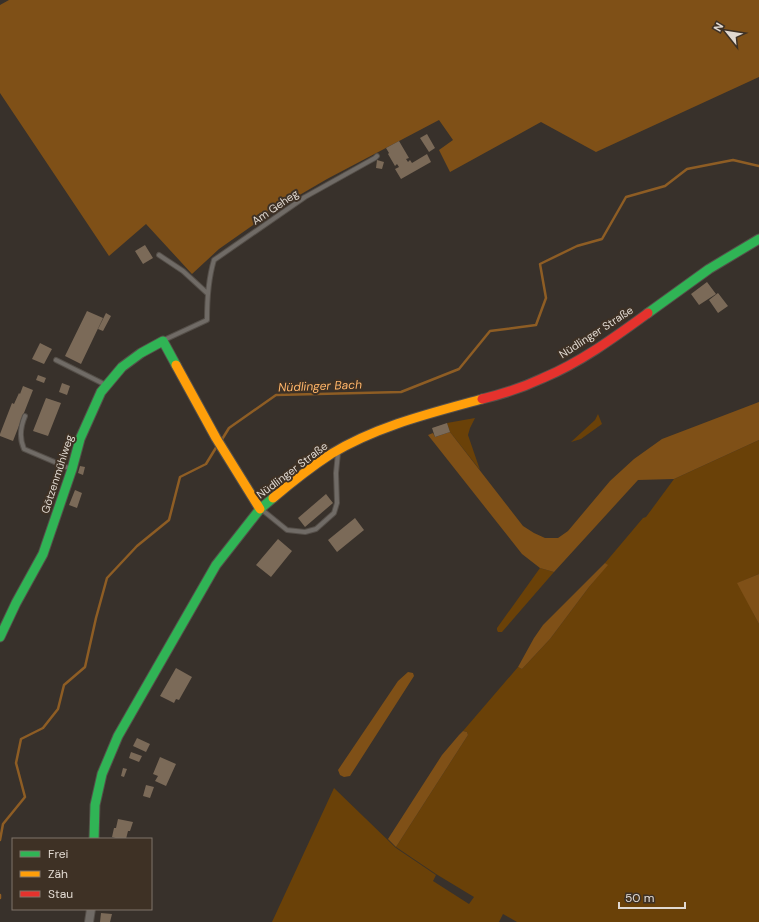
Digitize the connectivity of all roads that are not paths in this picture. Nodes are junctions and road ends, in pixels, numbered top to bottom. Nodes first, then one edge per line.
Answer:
1 (377, 156) dead end
2 (759, 239) edge
3 (159, 255) dead end
4 (208, 293) junction
5 (163, 340) junction
6 (56, 360) dead end
7 (107, 386) junction
8 (25, 416) dead end
9 (338, 450) junction
10 (72, 469) junction
11 (260, 508) junction
12 (0, 635) edge
13 (94, 838) edge
14 (91, 910) edge
15 (89, 922) edge

1 - 4 lane, Am Geheg
2 - 9 street, Nüdlinger Straße
3 - 4 lane
4 - 5 lane, Am Geheg
5 - 7 street, Götzenmühlweg
5 - 11 street
6 - 7 lane
7 - 10 street, Götzenmühlweg
8 - 10 lane
9 - 11 street, Nüdlinger Straße
9 - 11 lane
10 - 12 street, Götzenmühlweg
11 - 13 street, Nüdlinger Straße
14 - 15 street

